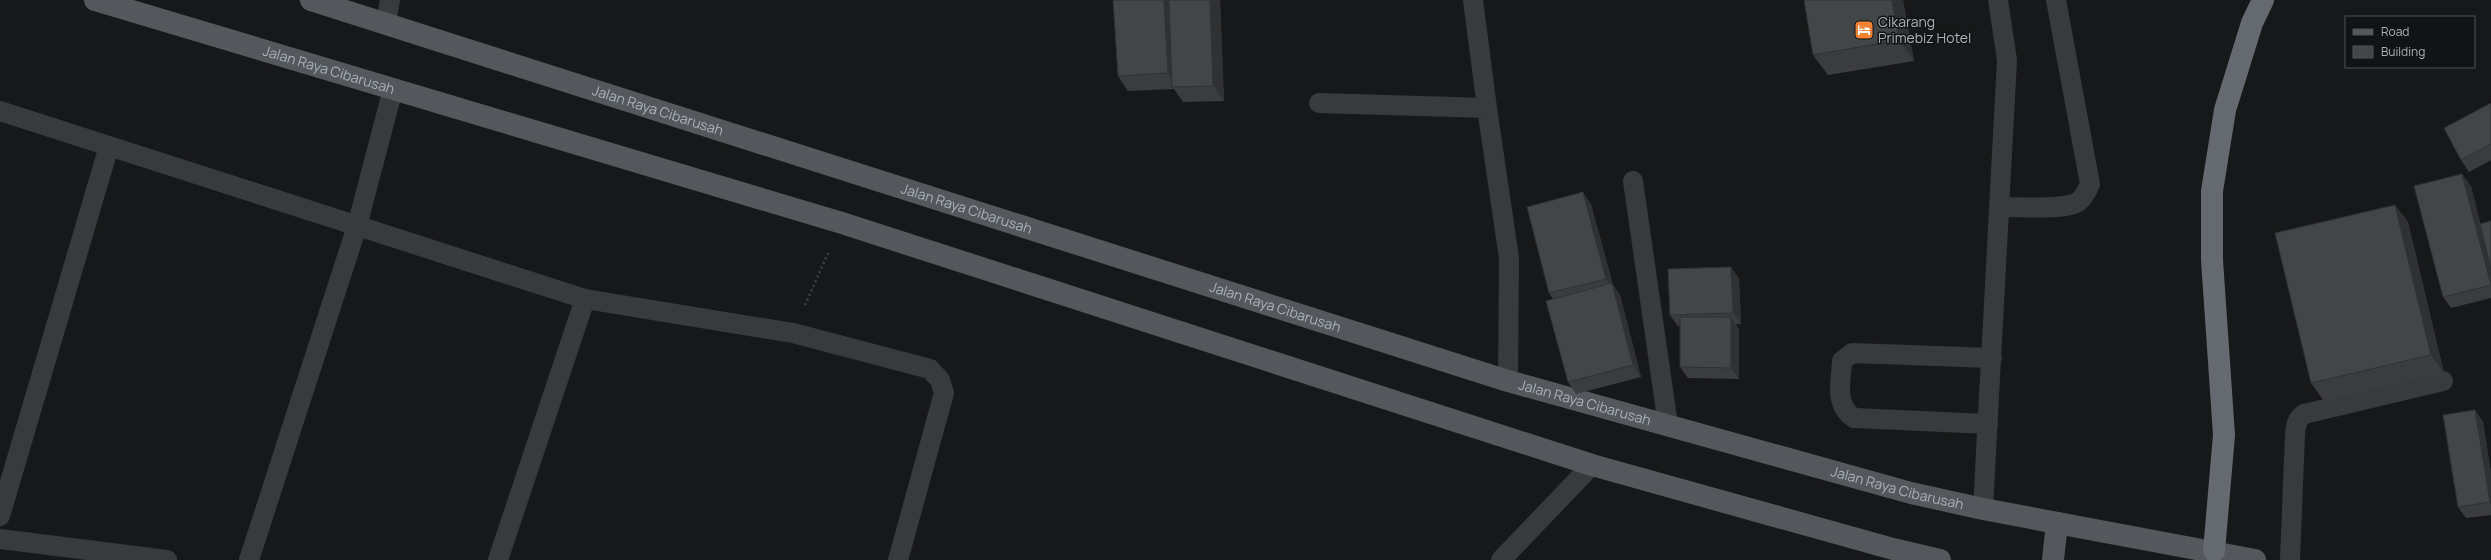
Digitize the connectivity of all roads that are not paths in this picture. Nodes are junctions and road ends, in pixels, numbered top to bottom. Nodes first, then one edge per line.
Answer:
1 (95, 0) edge
2 (311, 0) edge
3 (390, 0) edge
4 (1473, 0) edge
5 (1998, 0) edge
6 (2056, 0) edge
7 (2263, 0) edge
8 (386, 24) junction
9 (393, 89) junction
10 (1319, 103) dead end
11 (1487, 108) junction
12 (0, 111) edge
13 (109, 146) junction
14 (1633, 180) dead end
15 (2000, 206) junction
16 (356, 226) junction
17 (585, 299) junction
18 (1992, 358) junction
19 (1508, 381) junction
20 (2443, 381) dead end
21 (1988, 424) junction
22 (1668, 425) junction
23 (1592, 465) junction
24 (1983, 509) junction
25 (0, 516) edge
26 (2057, 523) junction
27 (0, 539) edge
28 (2214, 552) junction
29 (167, 560) edge
30 (249, 560) edge
31 (498, 560) edge
32 (898, 560) edge
33 (1501, 560) edge
34 (1940, 560) edge
35 (2053, 560) edge
36 (2255, 560) edge
37 (2290, 560) edge

1 - 9 main road, Jalan Raya Cibarusah
2 - 8 main road, Jalan Raya Cibarusah
3 - 8 lane
4 - 11 lane
5 - 15 lane
6 - 15 lane
7 - 28 highway
8 - 19 main road, Jalan Raya Cibarusah
9 - 16 lane
9 - 23 main road, Jalan Raya Cibarusah
10 - 11 lane
11 - 19 lane
12 - 13 lane
13 - 16 lane
13 - 25 lane
14 - 22 lane
15 - 18 lane
16 - 17 lane
16 - 30 lane
17 - 31 lane
17 - 32 lane
18 - 21 lane
18 - 21 lane
19 - 22 main road, Jalan Raya Cibarusah
20 - 37 lane
21 - 24 lane
22 - 24 main road, Jalan Raya Cibarusah
23 - 33 lane
23 - 34 main road, Jalan Raya Cibarusah
24 - 26 main road, Jalan Raya Cibarusah
26 - 28 main road, Jalan Raya Cibarusah
26 - 35 main road
27 - 29 lane
28 - 36 main road, Jalan Raya Cibarusah

